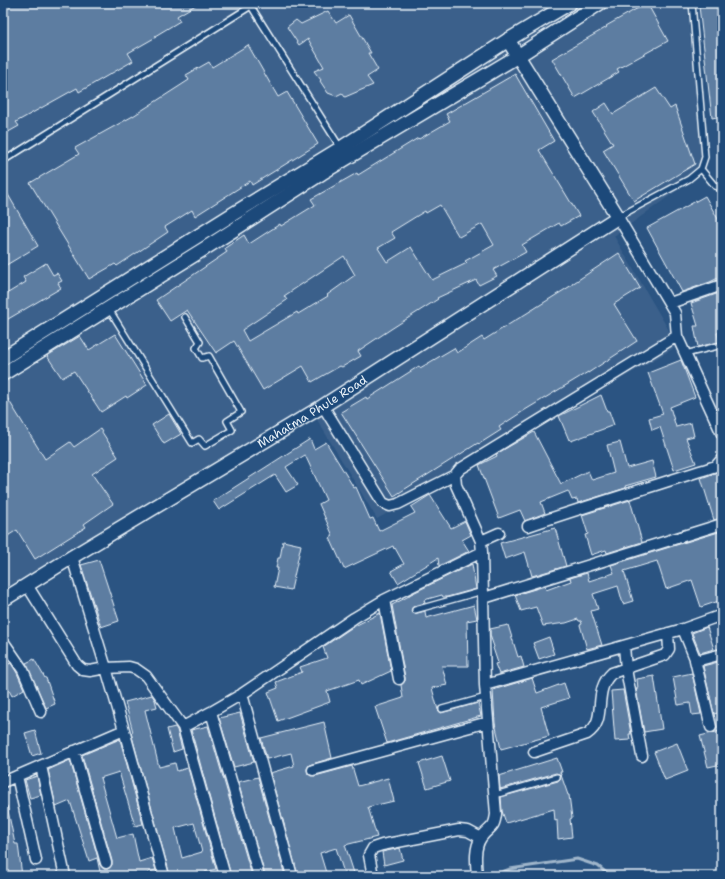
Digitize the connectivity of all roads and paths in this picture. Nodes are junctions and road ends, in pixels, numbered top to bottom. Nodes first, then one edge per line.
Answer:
1 (570, 3) edge
2 (600, 3) edge
3 (692, 3) edge
4 (250, 5) edge
5 (508, 40) junction
6 (518, 56) junction
7 (341, 148) junction
8 (3, 161) edge
9 (701, 169) junction
10 (722, 189) edge
11 (618, 217) junction
12 (722, 285) edge
13 (670, 303) junction
14 (108, 308) junction
15 (185, 317) dead end
16 (677, 336) junction
17 (722, 345) edge
18 (685, 354) junction
19 (3, 358) edge
20 (3, 373) edge
21 (323, 406) junction
22 (722, 434) edge
23 (722, 459) edge
24 (455, 475) junction
25 (722, 524) edge
26 (528, 526) dead end
27 (499, 533) dead end
28 (481, 541) junction
29 (482, 552) junction
30 (72, 557) junction
31 (27, 585) junction
32 (484, 595) junction
33 (3, 600) edge
34 (384, 600) junction
35 (415, 610) dead end
36 (722, 615) edge
37 (683, 630) junction
38 (668, 633) junction
39 (3, 641) edge
40 (624, 646) junction
41 (722, 654) edge
42 (695, 660) junction
43 (106, 668) junction
44 (626, 668) junction
45 (399, 679) dead end
46 (486, 685) junction
47 (242, 694) junction
48 (486, 697) junction
49 (442, 708) dead end
50 (41, 712) dead end
51 (211, 712) junction
52 (488, 722) junction
53 (182, 727) junction
54 (711, 728) dead end
55 (124, 730) junction
56 (74, 751) junction
57 (534, 752) dead end
58 (642, 756) dead end
59 (41, 766) junction
60 (312, 770) dead end
61 (17, 776) junction
62 (557, 777) dead end
63 (3, 782) edge
64 (495, 795) junction
65 (481, 838) junction
66 (36, 860) dead end
67 (106, 863) dead end
68 (65, 876) edge
69 (164, 876) edge
70 (225, 876) edge
71 (259, 876) edge
72 (292, 876) edge
73 (373, 876) edge
74 (476, 876) edge

1 - 5 street
2 - 6 street
3 - 9 lane
4 - 7 lane
4 - 8 lane
5 - 6 street
5 - 7 street
6 - 11 street
6 - 14 street
7 - 19 street
9 - 10 lane
9 - 11 lane
11 - 13 street
11 - 21 street, Mahatma Phule Road
12 - 13 street
13 - 16 street
14 - 15 lane
14 - 20 street
16 - 18 street
16 - 24 street
17 - 18 lane
18 - 22 street
21 - 24 street
21 - 30 street, Mahatma Phule Road
23 - 26 street
24 - 28 street
25 - 32 street
27 - 28 street
28 - 29 street
29 - 32 street
29 - 34 street
30 - 31 street, Mahatma Phule Road
30 - 43 street
31 - 33 street, Mahatma Phule Road
31 - 43 street
32 - 35 lane
32 - 46 street
34 - 45 street
34 - 47 street
36 - 37 street
37 - 38 street
37 - 42 street
38 - 40 street
38 - 44 street
39 - 50 street
40 - 44 street
40 - 46 street
41 - 42 street
42 - 54 street
43 - 53 street
43 - 55 street
44 - 57 street
44 - 58 street
46 - 48 street
47 - 51 street
47 - 72 street
48 - 49 lane
48 - 52 street
51 - 53 street
51 - 71 street
52 - 60 street
52 - 64 street
53 - 70 street
55 - 56 street
55 - 69 street
56 - 59 street
56 - 67 street
59 - 61 street
59 - 68 street
61 - 63 street
61 - 66 street
62 - 64 lane
64 - 65 street
65 - 73 street
65 - 74 street

